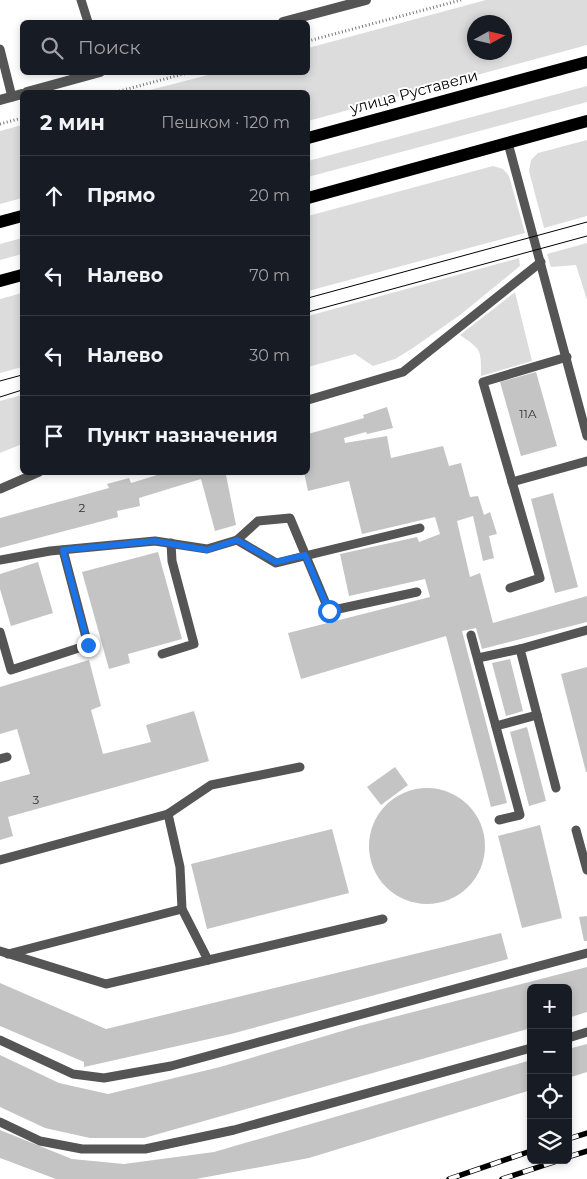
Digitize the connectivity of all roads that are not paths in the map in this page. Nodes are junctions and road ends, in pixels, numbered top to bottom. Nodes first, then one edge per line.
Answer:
1 (81, 0) edge
2 (366, 0) edge
3 (87, 20) edge
4 (291, 20) edge
5 (0, 49) edge
6 (587, 62) edge
7 (89, 75) edge
8 (34, 90) edge
9 (20, 94) edge
10 (12, 96) junction
11 (0, 100) edge
12 (587, 122) edge
13 (310, 137) edge
14 (508, 143) junction
15 (310, 197) edge
16 (20, 217) edge
17 (0, 222) edge
18 (541, 262) junction
19 (20, 276) edge
20 (0, 281) edge
21 (567, 356) junction
22 (310, 399) edge
23 (587, 436) edge
24 (587, 461) edge
25 (31, 475) edge
26 (512, 482) junction
27 (0, 489) edge
28 (420, 528) dead end
29 (237, 540) junction
30 (172, 544) junction
31 (63, 550) junction
32 (305, 555) junction
33 (0, 560) edge
34 (510, 588) dead end
35 (417, 592) dead end
36 (587, 630) edge
37 (0, 632) edge
38 (471, 635) dead end
39 (520, 649) junction
40 (162, 654) dead end
41 (478, 658) junction
42 (538, 715) junction
43 (496, 726) junction
44 (300, 767) dead end
45 (556, 788) dead end
46 (168, 814) junction
47 (498, 820) dead end
48 (576, 830) dead end
49 (0, 860) edge
50 (587, 870) edge
51 (182, 909) junction
52 (383, 919) dead end
53 (4, 953) edge
54 (587, 953) edge
55 (208, 960) junction
56 (587, 1032) edge
57 (572, 1037) edge
58 (0, 1040) edge
59 (527, 1049) edge
60 (0, 1122) edge

1 - 3 lane
2 - 4 street
5 - 10 lane
6 - 13 main road, улица Руставели
7 - 8 street
9 - 10 street
10 - 11 street
12 - 14 main road
14 - 15 main road
14 - 18 lane
16 - 17 main road
18 - 21 lane
18 - 22 lane
19 - 20 main road
21 - 23 lane
21 - 26 lane
24 - 26 lane
25 - 27 lane
26 - 34 lane
28 - 32 lane
29 - 30 lane
29 - 32 lane
29 - 32 lane
30 - 31 lane
30 - 40 lane
31 - 33 lane
31 - 37 lane
32 - 35 lane
36 - 39 lane
38 - 41 lane
39 - 41 lane
39 - 42 lane
41 - 43 lane
42 - 43 lane
42 - 45 lane
43 - 47 lane
44 - 46 lane
46 - 49 lane
46 - 51 lane
48 - 50 lane
51 - 53 lane
51 - 55 lane
52 - 55 lane
53 - 55 lane
54 - 58 lane
56 - 57 lane
59 - 60 lane

